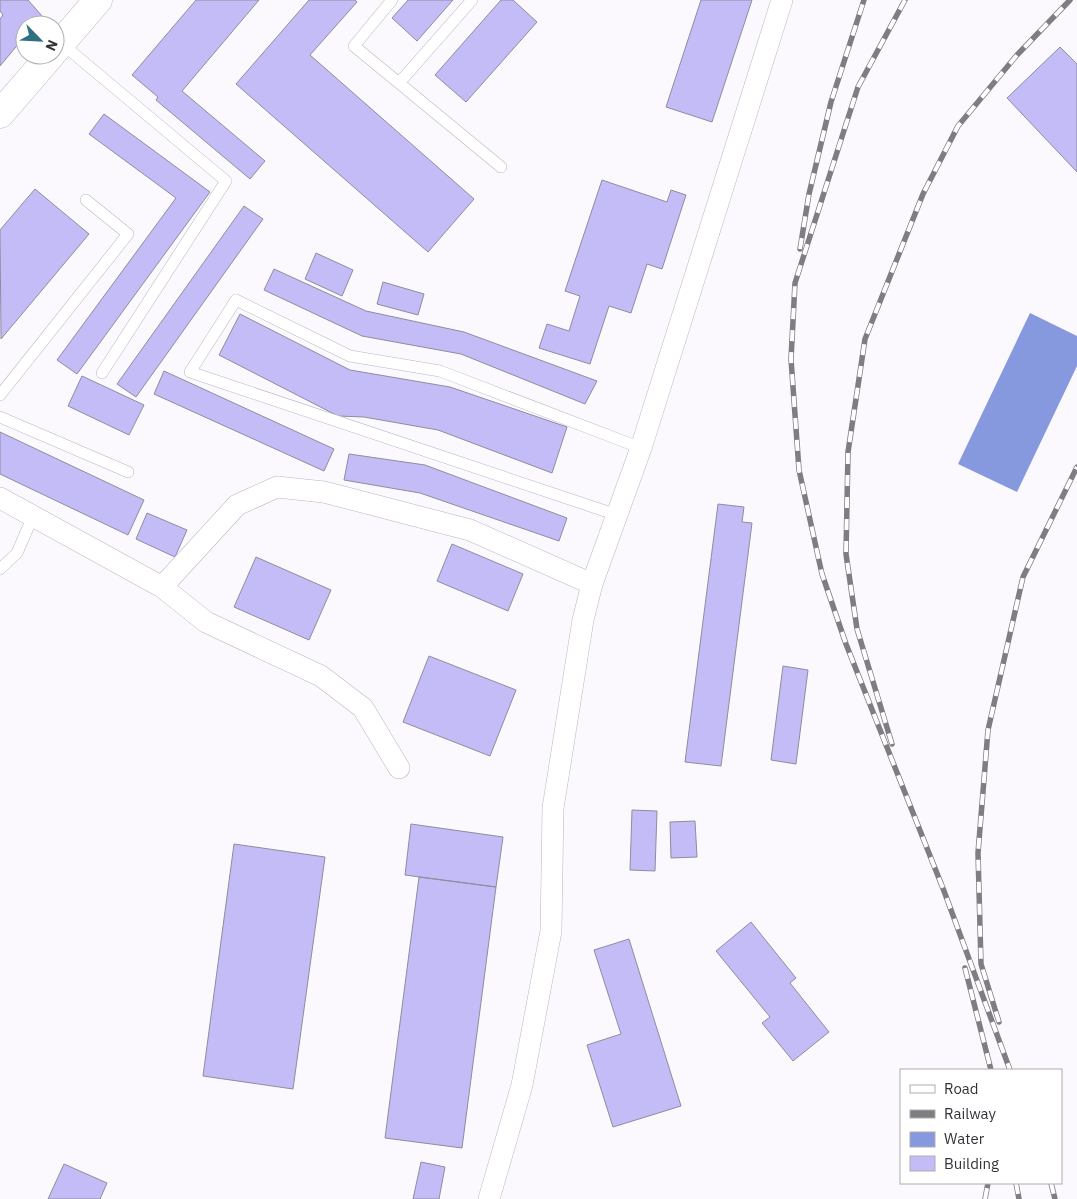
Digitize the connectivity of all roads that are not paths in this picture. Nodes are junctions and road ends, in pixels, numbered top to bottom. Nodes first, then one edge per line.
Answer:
1 (98, 0) edge
2 (392, 0) edge
3 (472, 0) edge
4 (782, 0) edge
5 (65, 38) edge
6 (65, 56) edge
7 (42, 65) edge
8 (400, 83) junction
9 (0, 114) edge
10 (501, 167) dead end
11 (86, 200) dead end
12 (102, 373) dead end
13 (0, 395) edge
14 (0, 417) edge
15 (640, 448) junction
16 (128, 472) dead end
17 (0, 498) edge
18 (617, 515) junction
19 (33, 516) junction
20 (0, 569) edge
21 (592, 584) junction
22 (162, 588) junction
23 (399, 768) dead end
24 (489, 1199) edge

1 - 5 main road
2 - 8 lane
3 - 8 lane
4 - 15 street
6 - 12 lane
7 - 9 main road
8 - 10 lane
11 - 13 lane
14 - 16 lane
15 - 18 street
15 - 18 lane
17 - 19 street
18 - 21 street
19 - 20 lane
19 - 22 street
21 - 22 street
21 - 24 street
22 - 23 street

